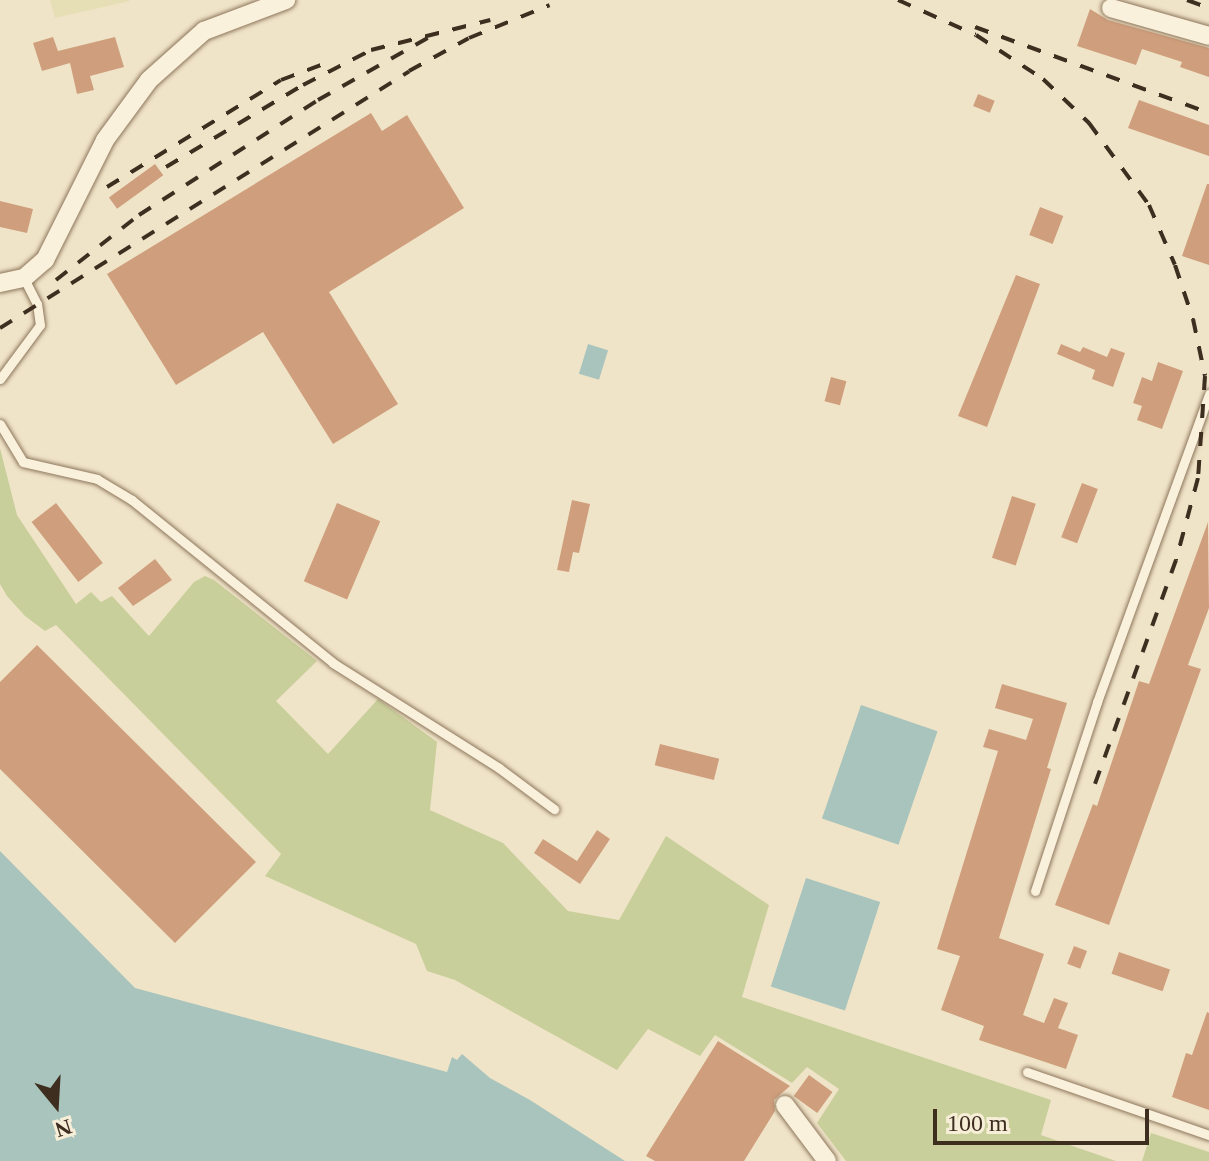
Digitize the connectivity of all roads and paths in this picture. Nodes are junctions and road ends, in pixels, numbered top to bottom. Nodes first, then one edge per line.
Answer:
1 (286, 0) edge
2 (1111, 8) dead end
3 (1209, 36) edge
4 (24, 278) junction
5 (0, 283) edge
6 (0, 379) edge
7 (1209, 394) edge
8 (0, 424) edge
9 (554, 809) dead end
10 (1035, 891) dead end
11 (1027, 1072) dead end
12 (785, 1105) dead end
13 (1209, 1135) edge
14 (827, 1161) edge

1 - 4 street
2 - 3 street
4 - 5 street
4 - 6 lane
7 - 10 lane
8 - 9 lane
11 - 13 lane
12 - 14 street

